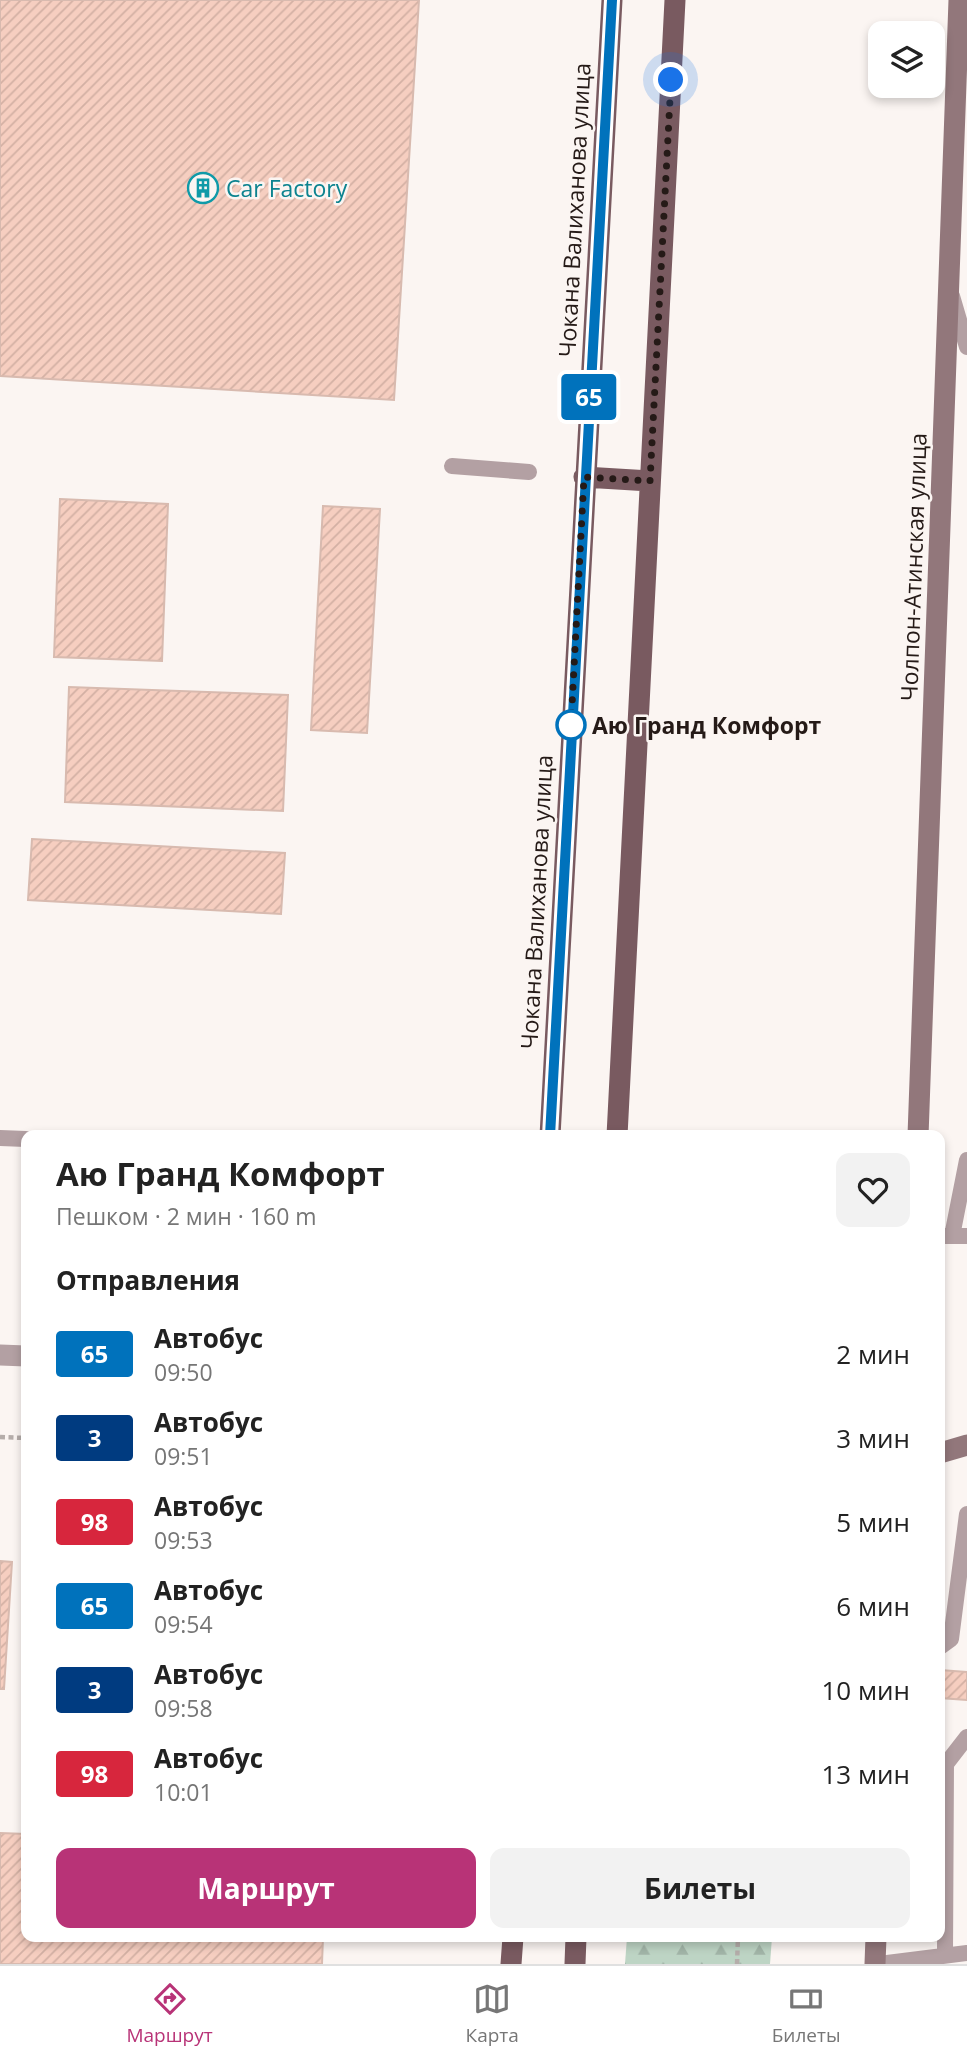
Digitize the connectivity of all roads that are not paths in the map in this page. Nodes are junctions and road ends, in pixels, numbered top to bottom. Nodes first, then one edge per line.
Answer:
1 (612, 0) edge
2 (675, 0) edge
3 (959, 0) edge
4 (949, 286) junction
5 (967, 347) edge
6 (452, 466) dead end
7 (529, 472) dead end
8 (584, 477) junction
9 (650, 481) junction
10 (550, 1130) edge
11 (617, 1130) edge
12 (918, 1130) edge
13 (0, 1138) edge
14 (21, 1139) edge
15 (967, 1160) edge
16 (953, 1236) edge
17 (0, 1355) edge
18 (21, 1356) edge
19 (967, 1445) edge
20 (945, 1452) edge
21 (967, 1514) edge
22 (945, 1643) edge
23 (967, 1737) edge
24 (945, 1762) edge
25 (513, 1942) edge
26 (576, 1942) edge
27 (876, 1942) edge
28 (945, 1942) edge
29 (967, 1953) edge
30 (945, 1954) junction
31 (511, 1964) edge
32 (575, 1964) edge
33 (877, 1964) edge

1 - 8 main road, Чокана Валиханова улица
2 - 9 main road
3 - 4 street, Чолпон-Атинская улица
4 - 5 lane
4 - 12 street, Чолпон-Атинская улица
6 - 7 lane
8 - 9 main road
8 - 10 main road, Чокана Валиханова улица
9 - 11 main road
13 - 14 lane
15 - 16 lane
17 - 18 street
19 - 20 street
21 - 22 lane
23 - 24 lane
25 - 31 main road
26 - 32 main road
27 - 33 street
28 - 30 lane
29 - 30 lane
30 - 33 lane

